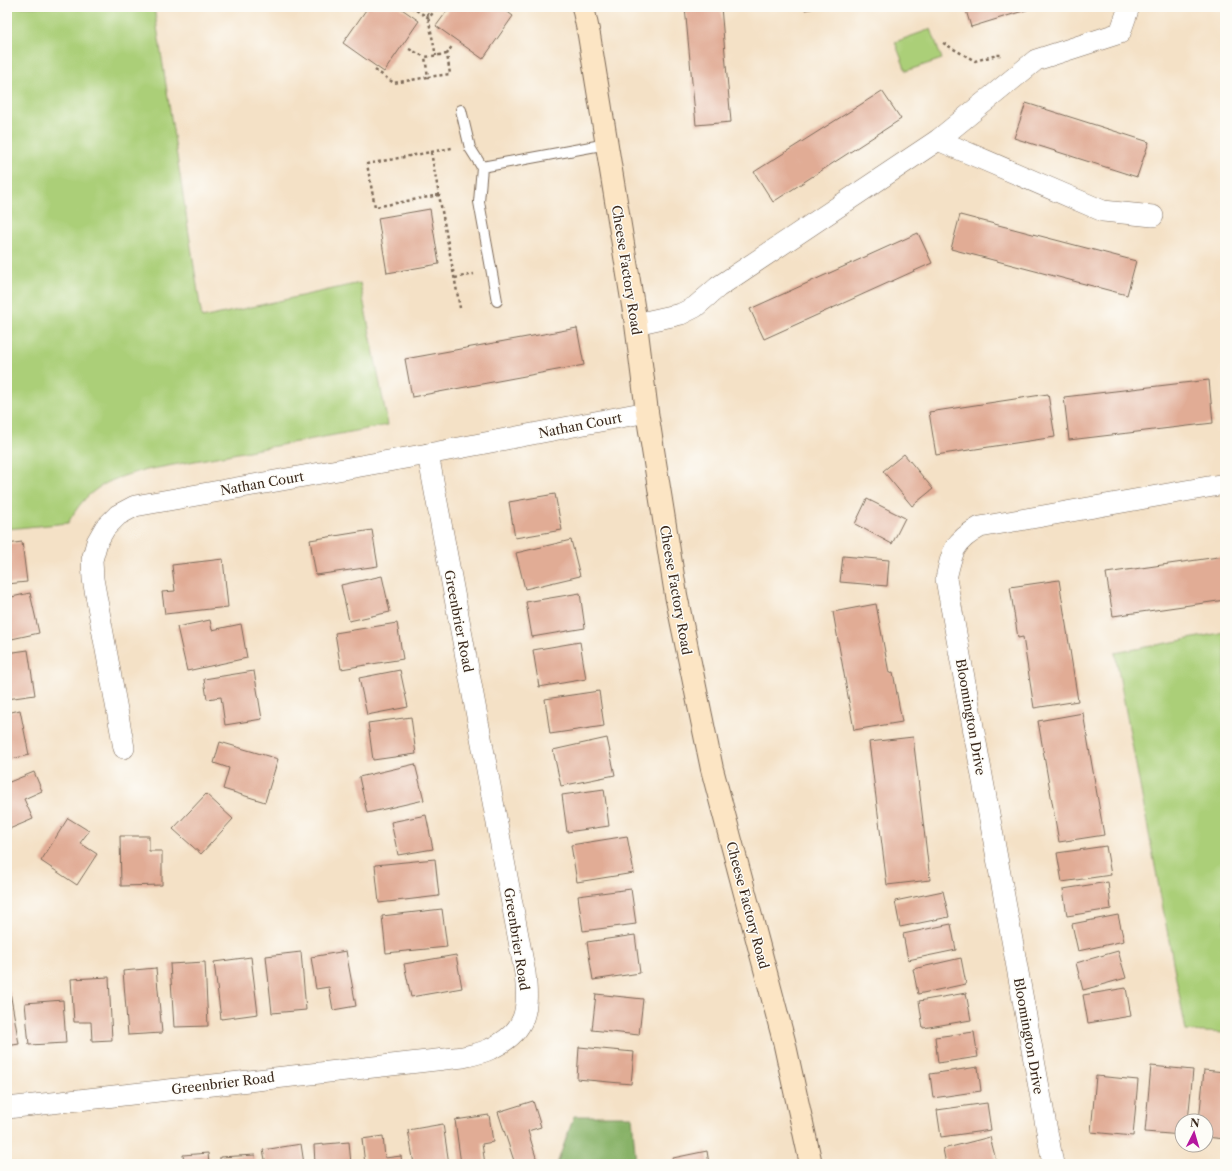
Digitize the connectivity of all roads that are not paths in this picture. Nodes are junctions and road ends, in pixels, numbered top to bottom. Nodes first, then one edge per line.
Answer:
1 (583, 7) edge
2 (1129, 7) edge
3 (461, 110) dead end
4 (938, 140) junction
5 (607, 144) junction
6 (482, 167) junction
7 (1153, 216) dead end
8 (497, 301) dead end
9 (636, 324) junction
10 (647, 412) junction
11 (428, 454) junction
12 (1225, 484) edge
13 (124, 748) dead end
14 (7, 1108) edge
15 (812, 1164) edge
16 (1053, 1164) edge

1 - 5 main road, Cheese Factory Road
2 - 4 street
3 - 6 lane
4 - 7 street
4 - 9 street
5 - 6 lane
5 - 9 main road, Cheese Factory Road
6 - 8 lane
9 - 10 main road, Cheese Factory Road
10 - 11 street, Nathan Court
10 - 15 main road, Cheese Factory Road
11 - 13 street, Nathan Court
11 - 14 street, Greenbrier Road
12 - 16 street, Bloomington Drive

